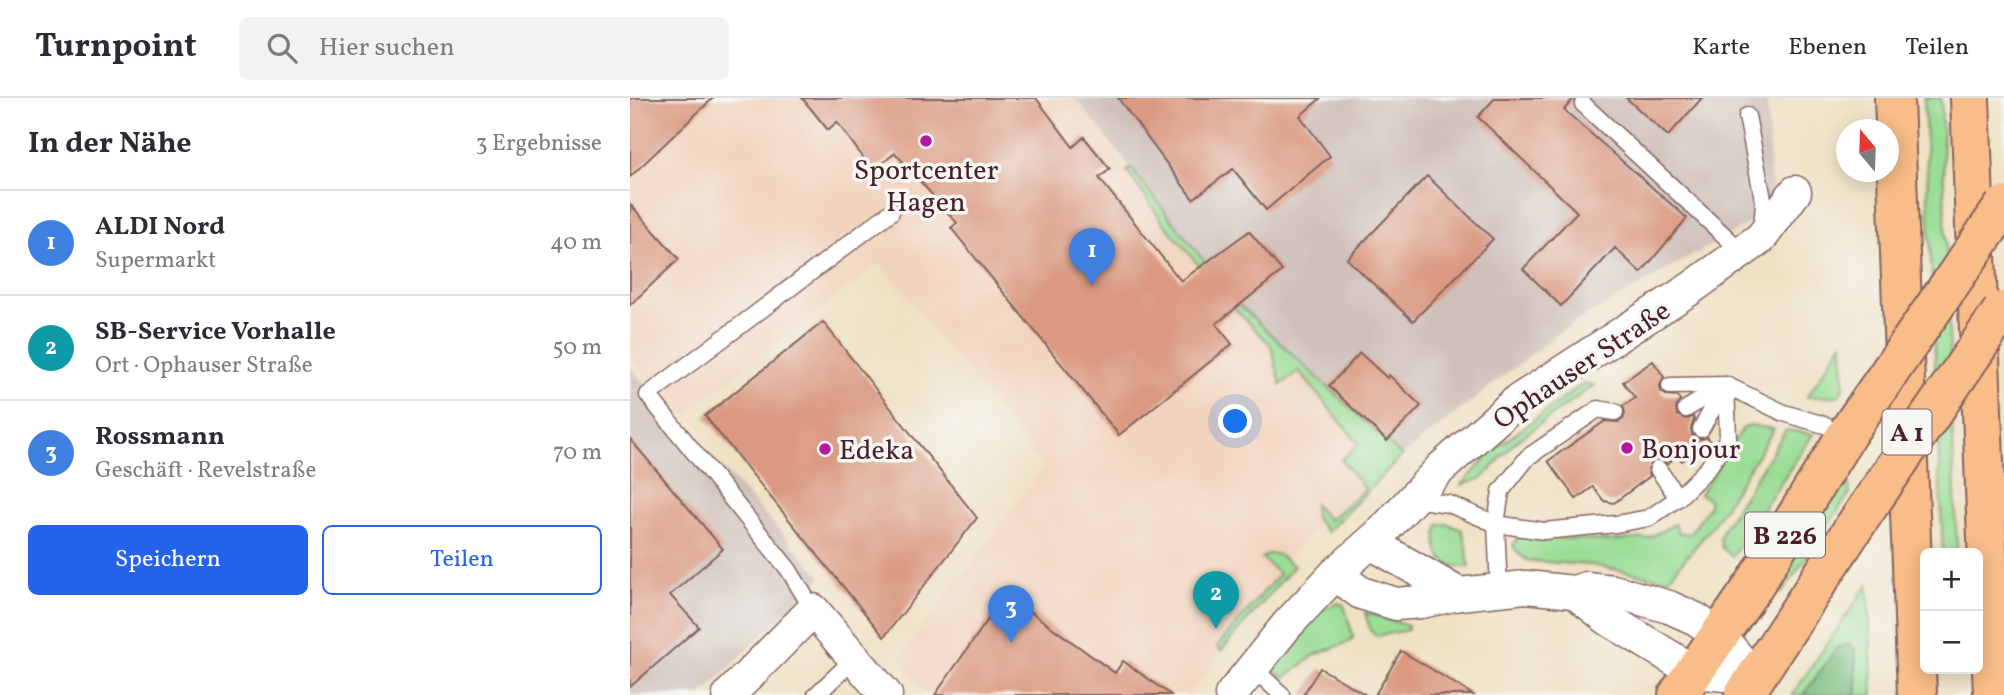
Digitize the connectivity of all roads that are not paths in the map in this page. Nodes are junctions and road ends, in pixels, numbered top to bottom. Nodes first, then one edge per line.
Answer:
1 (1894, 98) edge
2 (1970, 98) edge
3 (1583, 104) dead end
4 (1747, 116) dead end
5 (1795, 192) dead end
6 (2004, 206) edge
7 (891, 212) dead end
8 (1751, 245) junction
9 (2004, 308) edge
10 (1726, 385) junction
11 (1671, 386) dead end
12 (1686, 409) dead end
13 (1615, 412) dead end
14 (1701, 429) dead end
15 (1849, 432) junction
16 (1658, 469) dead end
17 (1985, 480) junction
18 (1678, 498) junction
19 (1413, 499) junction
20 (1496, 524) junction
21 (2004, 526) edge
22 (1371, 543) junction
23 (1335, 574) junction
24 (1499, 590) junction
25 (1574, 592) junction
26 (1459, 594) junction
27 (813, 610) junction
28 (1720, 636) junction
29 (854, 659) junction
30 (1252, 667) junction
31 (1687, 683) edge
32 (1750, 686) edge
33 (729, 695) edge
34 (816, 695) edge
35 (886, 695) edge
36 (1231, 695) edge
37 (1282, 695) edge
38 (1917, 695) edge
39 (1993, 695) edge

1 - 38 main road, A 1
2 - 17 main road
3 - 8 lane
4 - 8 lane
5 - 8 street, Ophauser Straße
6 - 15 main road, B 226, bridge
7 - 27 lane
8 - 19 street, Ophauser Straße
9 - 32 main road, B 226, bridge
10 - 11 lane
10 - 12 lane
10 - 14 lane
10 - 15 lane
10 - 18 lane
13 - 20 lane
15 - 28 main road, B 226
16 - 18 lane
17 - 21 main road
17 - 39 main road
18 - 20 lane
19 - 20 lane
19 - 22 street, Ophauser Straße
20 - 24 lane
22 - 23 street, Ophauser Straße
22 - 26 street
23 - 26 street
23 - 30 street, Ophauser Straße
24 - 25 street
24 - 26 street
25 - 28 street
25 - 31 street
27 - 29 street
27 - 33 street
28 - 31 main road, B 226
28 - 32 street
29 - 34 lane
29 - 35 street
30 - 36 street, Ophauser Straße
30 - 37 lane
31 - 32 street

